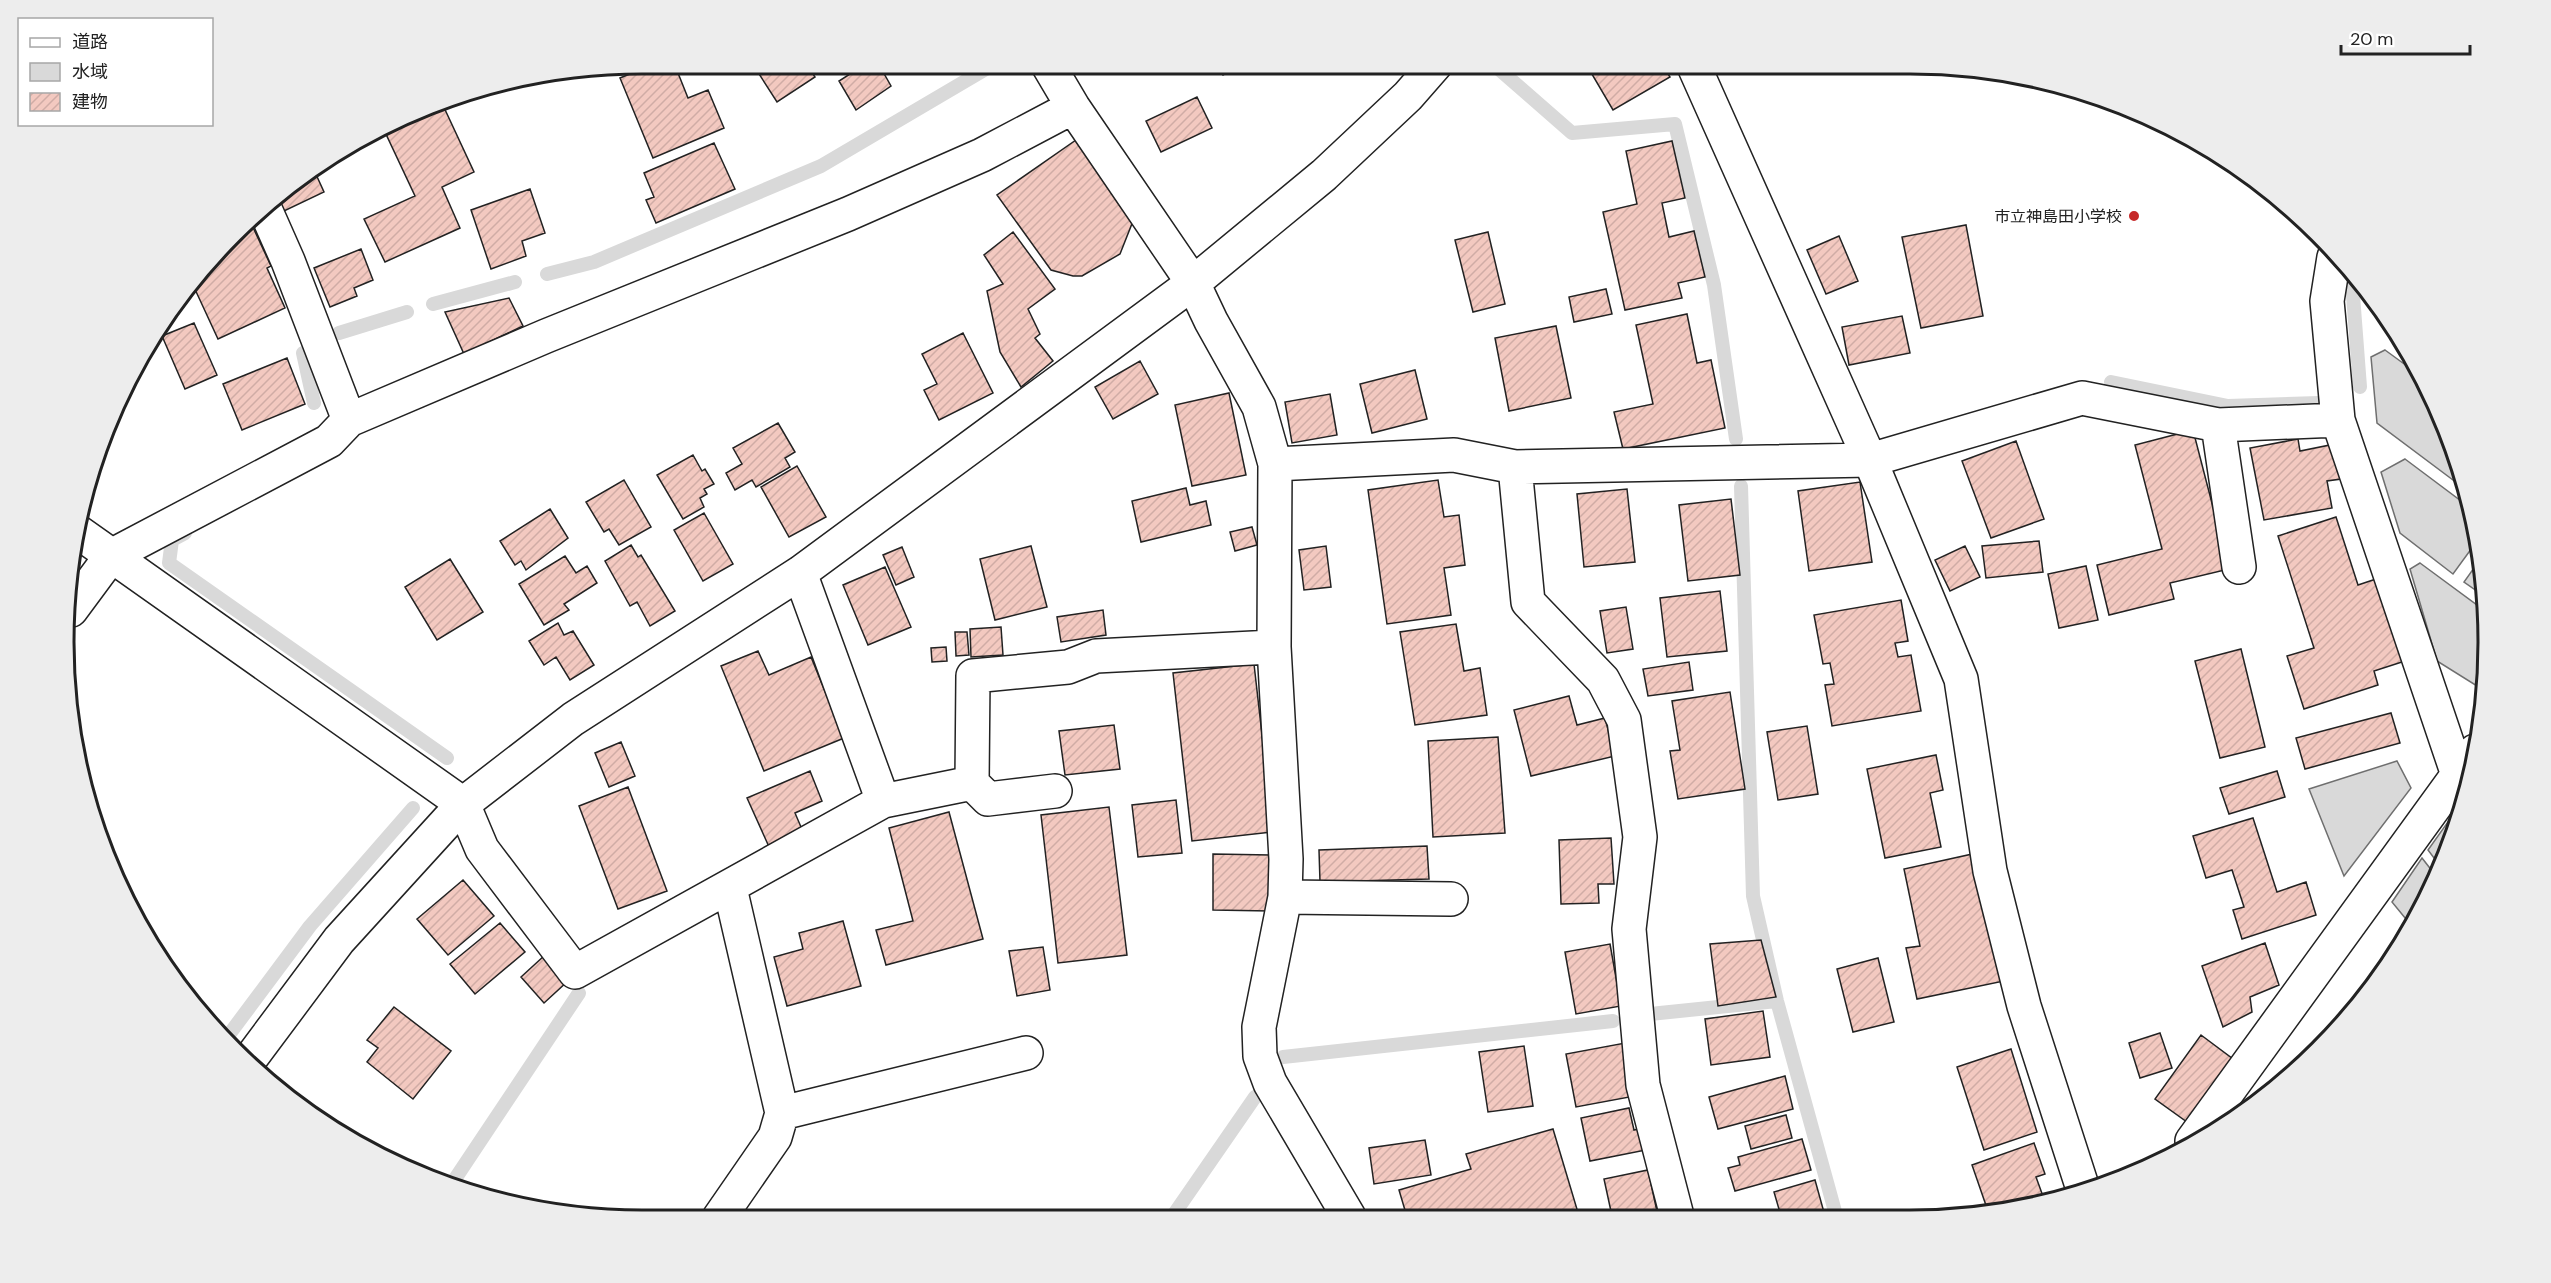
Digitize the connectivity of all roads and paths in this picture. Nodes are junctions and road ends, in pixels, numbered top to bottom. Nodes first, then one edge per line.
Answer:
1 (1054, 74) edge
2 (1427, 74) edge
3 (1697, 74) edge
4 (1073, 107) junction
5 (267, 214) edge
6 (2333, 263) edge
7 (1193, 283) junction
8 (349, 420) junction
9 (2338, 420) junction
10 (2218, 424) junction
11 (1870, 460) junction
12 (1275, 464) junction
13 (1515, 466) junction
14 (83, 536) edge
15 (111, 555) junction
16 (2239, 567) dead end
17 (800, 573) junction
18 (75, 605) edge
19 (1274, 647) junction
20 (2464, 764) edge
21 (2460, 782) edge
22 (972, 783) junction
23 (1055, 791) dead end
24 (883, 801) junction
25 (464, 804) junction
26 (730, 888) junction
27 (1286, 897) junction
28 (1451, 899) dead end
29 (1026, 1053) dead end
30 (253, 1055) edge
31 (782, 1113) junction
32 (2201, 1129) edge
33 (2081, 1182) edge
34 (725, 1210) edge
35 (1345, 1210) edge
36 (1675, 1210) edge

1 - 4 street
2 - 7 street
3 - 11 street
4 - 7 street
4 - 8 street
5 - 8 street
6 - 9 street
7 - 12 street
7 - 17 street
8 - 15 street
9 - 10 street
9 - 20 street
10 - 11 street
10 - 16 street
11 - 13 street
11 - 33 street
12 - 13 street
12 - 19 street
13 - 36 street
14 - 15 street
15 - 18 street
15 - 25 street
17 - 24 street
17 - 25 street
19 - 22 street
19 - 27 street
21 - 32 street
22 - 23 street
22 - 24 street
24 - 26 street
25 - 26 street
25 - 30 street
26 - 31 street
27 - 28 street
27 - 35 street
29 - 31 street
31 - 34 street

